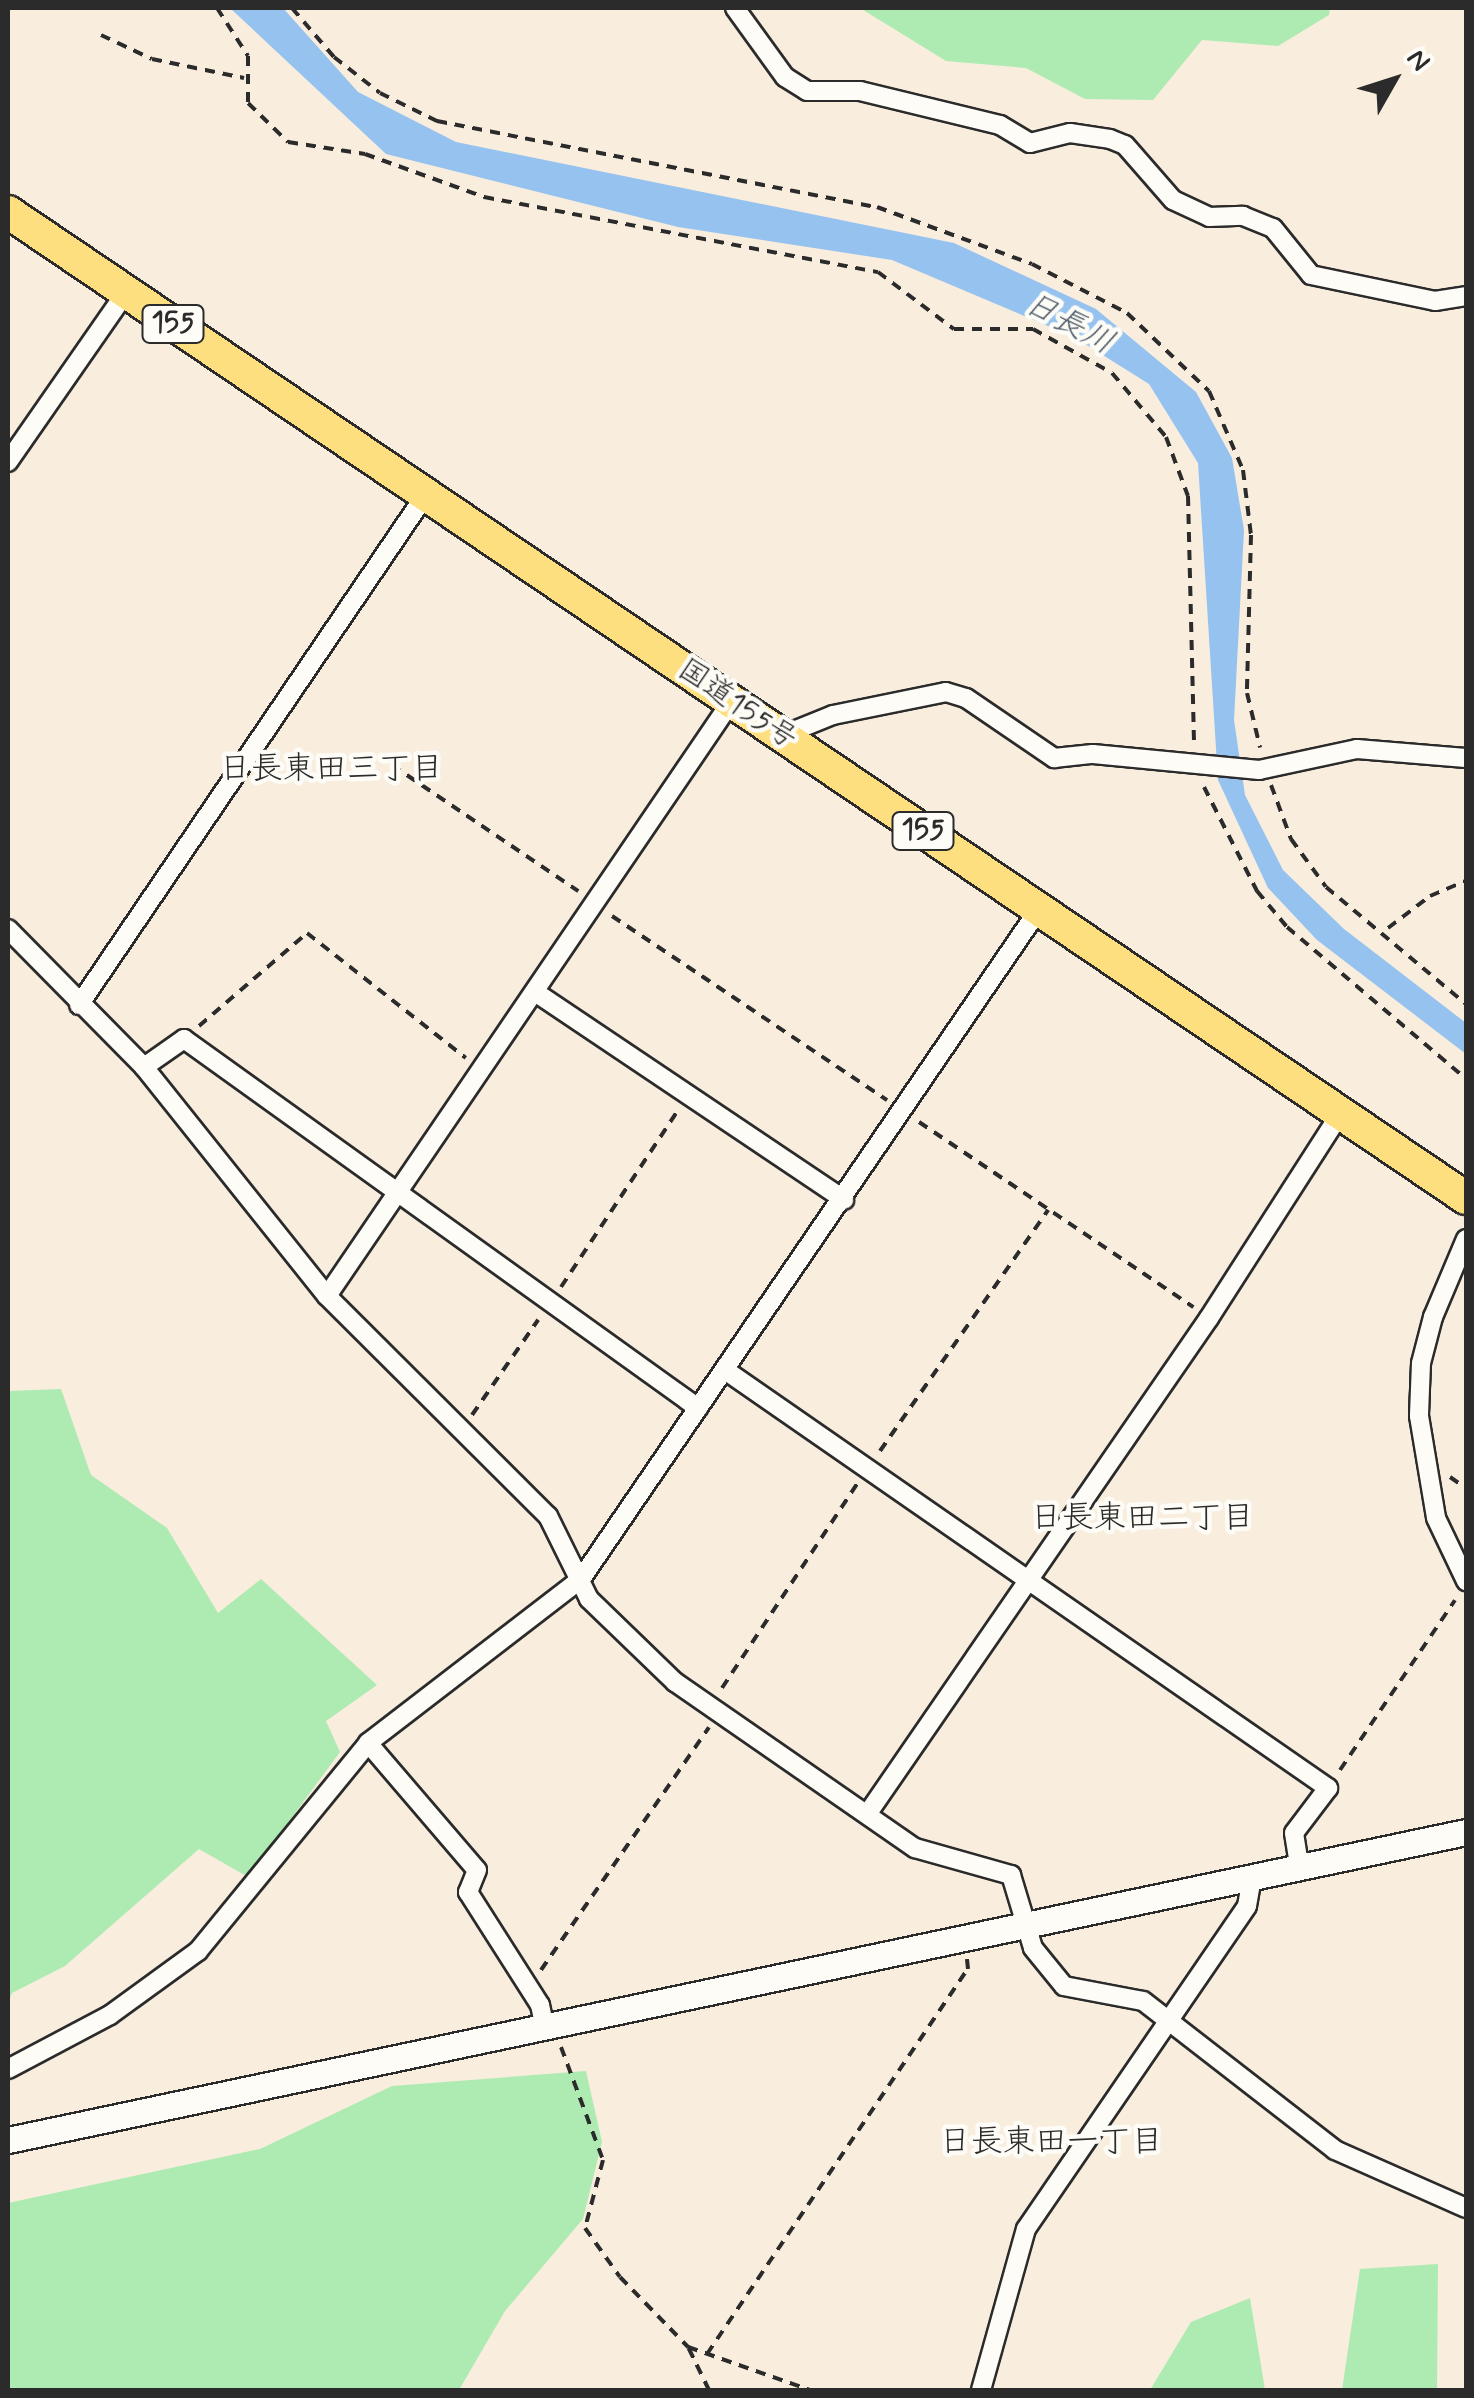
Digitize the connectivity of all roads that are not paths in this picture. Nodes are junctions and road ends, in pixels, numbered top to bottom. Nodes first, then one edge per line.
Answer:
1 (735, 8) edge
2 (8, 212) edge
3 (126, 292) junction
4 (1466, 296) edge
5 (8, 462) edge
6 (426, 494) junction
7 (732, 702) junction
8 (781, 736) junction
9 (1466, 758) edge
10 (1039, 908) junction
11 (8, 929) edge
12 (538, 994) junction
13 (79, 1005) junction
14 (144, 1068) junction
15 (1341, 1112) junction
16 (396, 1191) junction
17 (1466, 1196) edge
18 (844, 1200) junction
19 (1466, 1239) edge
20 (326, 1296) junction
21 (725, 1370) junction
22 (698, 1408) junction
23 (581, 1578) junction
24 (1466, 1582) edge
25 (1027, 1584) junction
26 (368, 1743) junction
27 (868, 1814) junction
28 (1466, 1832) edge
29 (1300, 1868) junction
30 (1252, 1877) junction
31 (1028, 1923) junction
32 (1171, 2019) junction
33 (551, 2027) junction
34 (8, 2070) edge
35 (8, 2140) edge
36 (1466, 2208) edge
37 (981, 2390) edge

1 - 4 street
2 - 3 highway, 国道155号 / 155
3 - 5 street
3 - 6 highway, 国道155号 / 155
6 - 7 highway, 国道155号 / 155
6 - 13 street
7 - 8 highway, 国道155号 / 155
7 - 12 street
8 - 9 street
8 - 10 highway, 国道155号 / 155
10 - 15 highway, 国道155号 / 155
10 - 18 street
11 - 13 street
12 - 16 street
12 - 18 street
13 - 14 street
14 - 16 street
14 - 20 street
15 - 17 highway, 国道155号 / 155
15 - 25 street
16 - 20 street
16 - 22 street
18 - 21 street
19 - 24 street
20 - 23 street
21 - 22 street
21 - 25 street
22 - 23 street
23 - 26 street
23 - 27 street
25 - 27 street
25 - 29 street
26 - 33 street
26 - 34 street
27 - 31 street
28 - 29 street
29 - 30 street
30 - 31 street
30 - 32 street
31 - 32 street
31 - 33 street
32 - 36 street
32 - 37 street
33 - 35 street

